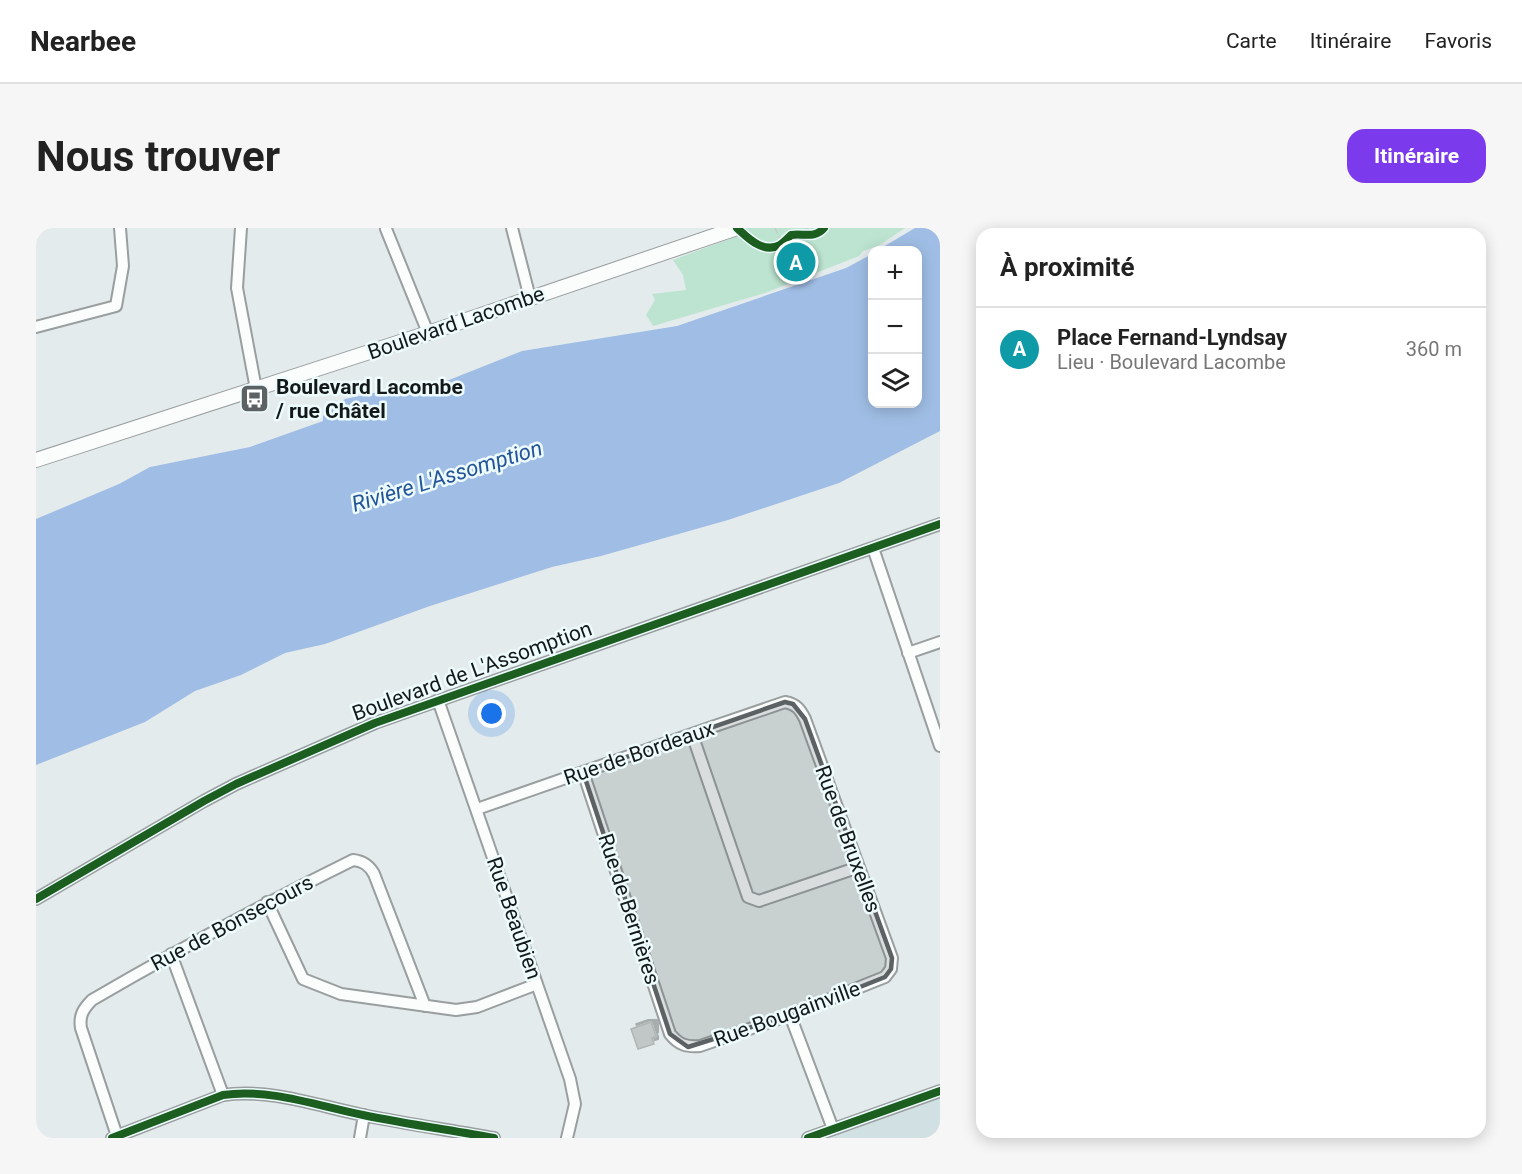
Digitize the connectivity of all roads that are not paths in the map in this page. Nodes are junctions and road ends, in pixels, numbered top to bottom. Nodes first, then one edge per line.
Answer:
1 (120, 228) edge
2 (241, 228) edge
3 (386, 228) edge
4 (512, 228) edge
5 (737, 228) edge
6 (530, 298) junction
7 (36, 327) edge
8 (428, 333) junction
9 (256, 388) junction
10 (36, 460) edge
11 (940, 524) edge
12 (873, 548) junction
13 (940, 642) edge
14 (908, 653) junction
15 (438, 700) junction
16 (801, 710) joint
17 (692, 734) junction
18 (940, 747) edge
19 (584, 772) junction
20 (477, 809) junction
21 (859, 867) junction
22 (36, 899) edge
23 (267, 902) junction
24 (171, 954) junction
25 (891, 969) joint
26 (537, 984) junction
27 (425, 1006) junction
28 (790, 1015) junction
29 (678, 1043) joint
30 (940, 1091) edge
31 (223, 1095) junction
32 (364, 1115) junction
33 (832, 1129) junction
34 (114, 1137) edge
35 (360, 1138) edge
36 (494, 1138) edge
37 (567, 1138) edge
38 (808, 1138) edge

1 - 7 street
2 - 9 street
3 - 8 street
4 - 6 street
5 - 6 main road, Boulevard Lacombe
6 - 8 main road, Boulevard Lacombe
8 - 9 main road, Boulevard Lacombe
9 - 10 main road, Boulevard Lacombe
11 - 12 street, Boulevard de L'Assomption
12 - 14 street
12 - 15 street, Boulevard de L'Assomption
13 - 14 street
14 - 18 street
15 - 20 street, Rue Beaubien
15 - 22 street, Boulevard de L'Assomption
16 - 17 street, Rue de Bordeaux
16 - 21 street, Rue de Bruxelles
17 - 19 street, Rue de Bordeaux
17 - 21 street
19 - 20 street, Rue de Bordeaux
19 - 29 street, Rue de Bernières
20 - 26 street, Rue Beaubien
21 - 25 street, Rue de Bruxelles
23 - 24 street, Rue de Bonsecours
23 - 27 street
23 - 27 street, Rue de Bonsecours
24 - 31 street
24 - 34 street, Rue de Bonsecours
25 - 28 street, Rue Bougainville
26 - 27 street
26 - 37 street, Rue Beaubien
28 - 29 street, Rue Bougainville
28 - 33 street
30 - 33 street
31 - 32 street
31 - 34 street
32 - 35 street
32 - 36 street
33 - 38 street

